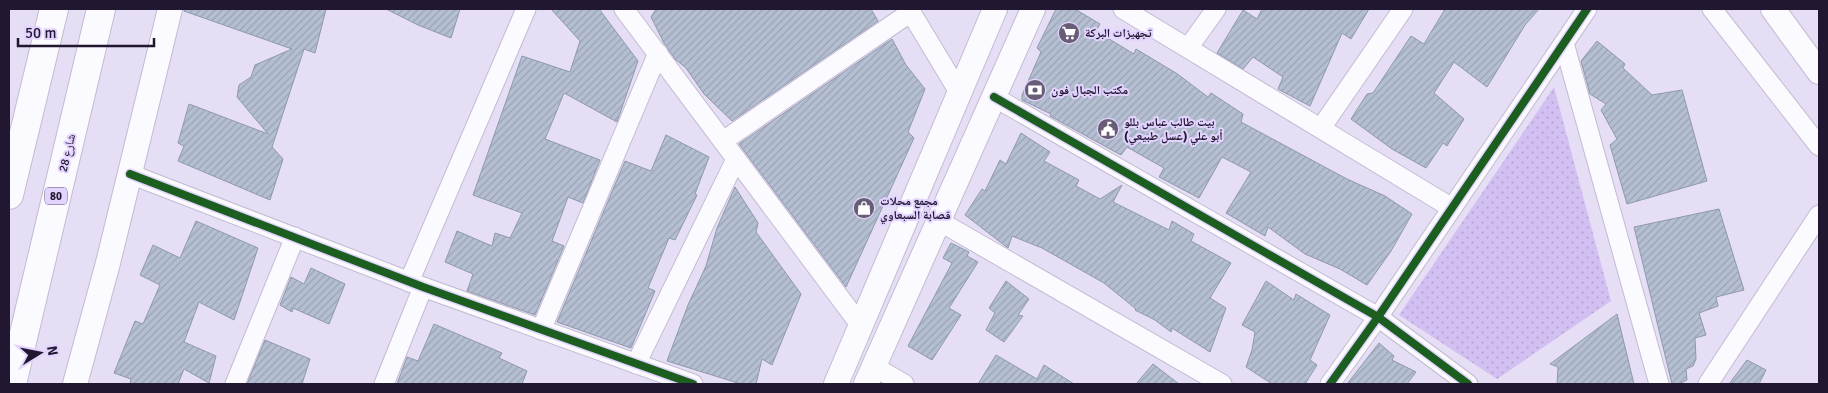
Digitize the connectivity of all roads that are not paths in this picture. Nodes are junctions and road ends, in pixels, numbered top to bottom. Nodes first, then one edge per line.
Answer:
1 (54, 9) edge
2 (101, 9) edge
3 (170, 9) edge
4 (526, 9) edge
5 (994, 9) edge
6 (1033, 9) edge
7 (1123, 9) edge
8 (1216, 9) edge
9 (1403, 9) edge
10 (1587, 9) edge
11 (1712, 9) edge
12 (1773, 9) edge
13 (910, 10) edge
14 (634, 13) edge
15 (1564, 43) junction
16 (1188, 48) junction
17 (658, 54) junction
18 (1819, 72) edge
19 (959, 92) junction
20 (994, 97) junction
21 (1321, 128) junction
22 (723, 141) junction
23 (1819, 146) edge
24 (736, 159) junction
25 (130, 174) junction
26 (9, 195) edge
27 (1452, 208) junction
28 (1819, 214) edge
29 (939, 221) junction
30 (295, 238) junction
31 (416, 285) junction
32 (1378, 317) junction
33 (860, 326) junction
34 (541, 330) junction
35 (636, 364) junction
36 (870, 375) edge
37 (12, 384) edge
38 (75, 384) edge
39 (235, 384) edge
40 (384, 384) edge
41 (693, 384) edge
42 (836, 384) edge
43 (904, 384) edge
44 (1222, 384) edge
45 (1330, 384) edge
46 (1468, 384) edge
47 (1659, 384) edge
48 (1708, 384) edge

1 - 26 highway
2 - 37 highway, شارع 28 / 80
3 - 25 main road
4 - 31 street
5 - 19 main road
6 - 20 main road
7 - 16 street
8 - 16 street
9 - 21 street
10 - 15 street
11 - 23 street
12 - 18 main road
13 - 19 street
13 - 22 street
14 - 17 street
15 - 27 street
15 - 47 street
16 - 21 street
17 - 22 street
17 - 34 street
19 - 33 main road
20 - 29 main road
20 - 32 street
21 - 27 street
22 - 24 street
24 - 33 street
24 - 35 street
25 - 30 street
25 - 38 main road
27 - 32 street
28 - 48 street
29 - 36 main road
29 - 44 street
30 - 31 street
30 - 39 street
31 - 34 street
31 - 40 street
32 - 45 street
32 - 46 street
33 - 42 main road
34 - 35 street
35 - 41 street
36 - 43 street

